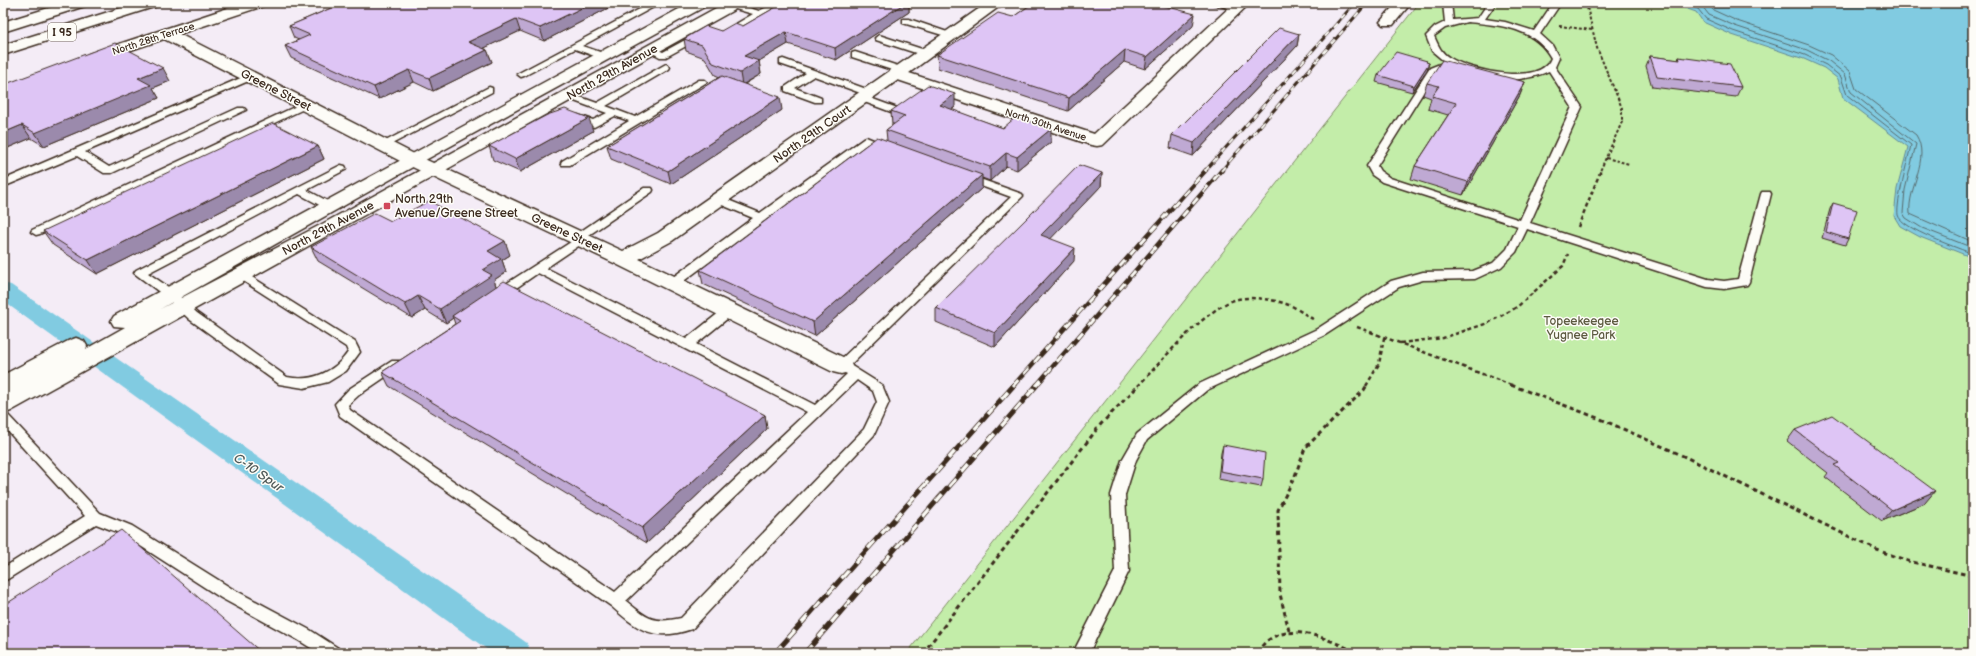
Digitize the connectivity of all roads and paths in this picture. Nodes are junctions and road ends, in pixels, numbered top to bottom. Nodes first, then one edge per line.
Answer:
1 (48, 3) edge
2 (80, 3) edge
3 (152, 3) edge
4 (168, 3) edge
5 (258, 3) edge
6 (657, 3) edge
7 (701, 3) edge
8 (781, 3) edge
9 (997, 3) edge
10 (1215, 3) edge
11 (1404, 3) edge
12 (1447, 3) edge
13 (1492, 3) edge
14 (1557, 3) edge
15 (1586, 3) edge
16 (729, 4) edge
17 (1240, 6) edge
18 (121, 8) edge
19 (760, 14) junction
20 (3, 16) edge
21 (906, 20) edge
22 (1480, 21) junction
23 (1388, 22) dead end
24 (1448, 22) junction
25 (1542, 25) junction
26 (3, 26) edge
27 (740, 26) edge
28 (1592, 30) junction
29 (166, 34) junction
30 (952, 35) junction
31 (1535, 35) junction
32 (879, 38) edge
33 (3, 40) edge
34 (575, 46) junction
35 (3, 50) edge
36 (926, 53) junction
37 (855, 55) edge
38 (603, 56) junction
39 (81, 61) edge
40 (783, 62) dead end
41 (1451, 63) junction
42 (666, 67) dead end
43 (1551, 68) junction
44 (898, 72) junction
45 (813, 73) junction
46 (521, 74) dead end
47 (250, 77) junction
48 (702, 82) dead end
49 (489, 90) dead end
50 (569, 96) junction
51 (865, 96) junction
52 (818, 100) dead end
53 (305, 105) junction
54 (598, 107) junction
55 (241, 110) dead end
56 (897, 111) edge
57 (614, 113) junction
58 (566, 116) edge
59 (636, 121) junction
60 (383, 145) junction
61 (895, 150) edge
62 (78, 152) junction
63 (1606, 158) junction
64 (412, 160) junction
65 (566, 164) dead end
66 (1630, 164) dead end
67 (341, 168) dead end
68 (434, 170) junction
69 (953, 172) edge
70 (3, 184) edge
71 (299, 190) junction
72 (648, 190) dead end
73 (1766, 194) dead end
74 (719, 200) junction
75 (329, 206) junction
76 (762, 218) junction
77 (1524, 223) junction
78 (36, 232) dead end
79 (580, 238) junction
80 (1573, 239) junction
81 (623, 259) junction
82 (538, 269) junction
83 (240, 275) junction
84 (673, 283) junction
85 (492, 299) edge
86 (177, 300) junction
87 (729, 311) junction
88 (1340, 319) junction
89 (1328, 327) junction
90 (1384, 338) junction
91 (1398, 343) junction
92 (687, 345) junction
93 (406, 356) edge
94 (66, 360) junction
95 (848, 370) junction
96 (3, 384) edge
97 (3, 405) edge
98 (816, 411) junction
99 (3, 418) edge
100 (95, 517) junction
101 (6, 570) edge
102 (1973, 576) edge
103 (616, 601) junction
104 (1289, 631) junction
105 (332, 653) edge
106 (923, 653) edge
107 (1081, 653) edge
108 (1257, 653) edge
109 (1358, 653) edge

1 - 20 main road
2 - 26 main road
3 - 18 main road, I 95
4 - 18 main road
5 - 29 main road, North 28th Terrace
6 - 34 lane
7 - 38 main road, North 29th Avenue
8 - 19 lane
9 - 30 main road, North 29th Court
10 - 17 lane
11 - 23 main road
12 - 24 lane
13 - 22 lane
14 - 25 lane
15 - 28 path
16 - 19 lane
16 - 50 main road, North 29th Avenue
17 - 44 main road, North 30th Avenue
18 - 33 main road
18 - 35 main road, I 95
19 - 27 lane
21 - 30 lane
22 - 24 lane
22 - 31 lane
24 - 41 lane
25 - 28 path
25 - 31 lane
28 - 63 path
29 - 39 main road, North 28th Terrace
29 - 47 main road, Greene Street
30 - 36 main road, North 29th Court
31 - 43 lane
32 - 36 lane
34 - 38 lane
34 - 46 lane
36 - 44 main road, North 29th Court
37 - 44 lane
38 - 64 main road, North 29th Avenue
40 - 45 lane
41 - 43 lane
41 - 77 lane
42 - 54 lane
43 - 77 lane
44 - 51 main road, North 29th Court
45 - 51 lane
45 - 52 lane
47 - 53 main road, Greene Street
47 - 62 lane
48 - 59 lane
49 - 60 lane
50 - 54 lane
50 - 68 main road, North 29th Avenue
51 - 56 lane
51 - 74 main road, North 29th Court
53 - 60 main road, Greene Street
53 - 78 lane
54 - 57 lane
55 - 62 lane
57 - 58 lane
57 - 59 lane
59 - 65 lane
60 - 64 main road, Greene Street
61 - 76 lane
62 - 70 lane
63 - 66 path
63 - 80 path
64 - 68 main road, Greene Street
64 - 75 main road, North 29th Avenue
67 - 71 lane
68 - 79 main road, Greene Street
68 - 83 main road, North 29th Avenue
69 - 95 lane
71 - 75 lane
71 - 86 lane
72 - 79 lane
73 - 80 lane
74 - 76 lane
74 - 81 main road, North 29th Court
75 - 86 main road, North 29th Avenue
76 - 84 lane
77 - 80 lane
77 - 88 lane
79 - 81 main road, Greene Street
79 - 82 lane
80 - 91 path
81 - 84 main road, Greene Street
82 - 85 lane
82 - 92 lane
83 - 86 main road, North 29th Avenue
83 - 86 lane
84 - 87 main road, Greene Street
86 - 94 main road, North 29th Avenue
87 - 92 lane
87 - 95 main road, Greene Street
88 - 89 lane
88 - 90 path
89 - 106 path
89 - 107 lane
90 - 91 path
90 - 104 path
91 - 102 path
92 - 98 lane
93 - 103 lane
94 - 96 main road, North 29th Avenue
94 - 97 main road, North 29th Avenue
95 - 98 lane
95 - 103 lane
98 - 103 lane
99 - 100 lane
100 - 101 lane
100 - 105 lane
104 - 108 path
104 - 109 path

